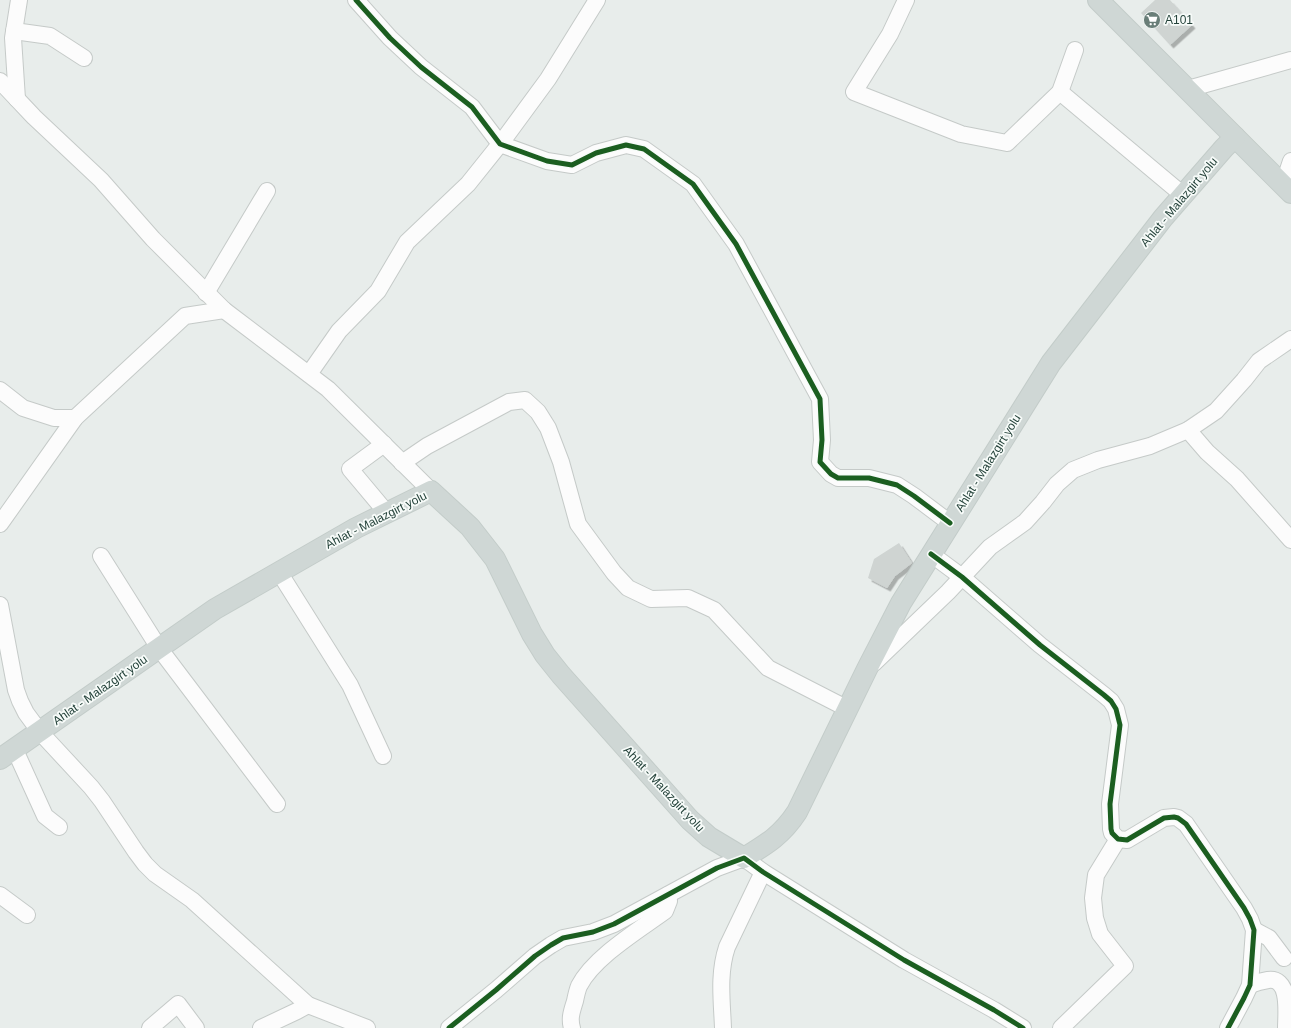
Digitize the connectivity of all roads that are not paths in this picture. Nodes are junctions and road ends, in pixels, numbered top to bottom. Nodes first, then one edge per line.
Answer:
1 (19, 0) edge
2 (356, 0) edge
3 (597, 0) edge
4 (906, 0) edge
5 (1098, 0) edge
6 (14, 31) junction
7 (1075, 50) dead end
8 (84, 58) dead end
9 (1291, 60) edge
10 (0, 81) edge
11 (1188, 90) junction
12 (1060, 92) junction
13 (17, 99) junction
14 (1236, 137) junction
15 (500, 144) junction
16 (1291, 161) edge
17 (1287, 189) edge
18 (267, 191) dead end
19 (1183, 195) junction
20 (206, 293) junction
21 (224, 310) junction
22 (1291, 339) edge
23 (309, 374) junction
24 (0, 390) edge
25 (75, 418) junction
26 (1188, 430) junction
27 (384, 444) junction
28 (402, 463) junction
29 (431, 491) junction
30 (386, 512) junction
31 (950, 523) junction
32 (0, 524) edge
33 (1291, 540) edge
34 (931, 554) junction
35 (101, 556) dead end
36 (279, 572) junction
37 (962, 577) junction
38 (0, 605) edge
39 (159, 648) junction
40 (867, 669) junction
41 (848, 709) junction
42 (40, 732) junction
43 (7, 755) edge
44 (383, 756) dead end
45 (277, 804) dead end
46 (59, 827) dead end
47 (1118, 839) junction
48 (744, 858) junction
49 (763, 872) junction
50 (668, 894) junction
51 (0, 895) edge
52 (27, 915) dead end
53 (1254, 930) junction
54 (1288, 955) edge
55 (1273, 980) junction
56 (1250, 985) junction
57 (308, 1005) junction
58 (150, 1028) edge
59 (196, 1028) edge
60 (261, 1028) edge
61 (367, 1028) edge
62 (449, 1028) edge
63 (572, 1028) edge
64 (723, 1028) edge
65 (1023, 1028) edge
66 (1062, 1028) edge
67 (1228, 1028) edge
68 (1286, 1028) edge

1 - 6 street
2 - 15 street
3 - 15 street
4 - 12 street
5 - 11 main road
6 - 8 street
6 - 13 street
7 - 12 street
9 - 11 street
10 - 13 street
11 - 14 main road
12 - 19 street
13 - 20 street
14 - 17 main road
14 - 19 main road, Ahlat - Malazgirt yolu
15 - 23 street
15 - 31 street
16 - 17 street
18 - 20 street
19 - 31 main road, Ahlat - Malazgirt yolu
20 - 21 street
21 - 23 street
21 - 25 street
22 - 26 street
23 - 27 street
24 - 25 street
25 - 32 street
26 - 33 street
26 - 37 street
27 - 28 street
27 - 30 street
28 - 29 street
28 - 41 street
29 - 30 main road, Ahlat - Malazgirt yolu
29 - 48 main road, Ahlat - Malazgirt yolu
30 - 36 main road, Ahlat - Malazgirt yolu
31 - 34 main road, Ahlat - Malazgirt yolu
34 - 37 street
34 - 40 main road, Ahlat - Malazgirt yolu
35 - 39 street
36 - 39 main road, Ahlat - Malazgirt yolu
36 - 44 street
37 - 40 street
37 - 47 street
38 - 42 street
39 - 42 main road, Ahlat - Malazgirt yolu
39 - 45 street
40 - 41 main road, Ahlat - Malazgirt yolu
41 - 48 main road, Ahlat - Malazgirt yolu
42 - 43 main road, Ahlat - Malazgirt yolu
42 - 57 street
43 - 46 street
47 - 53 street
47 - 66 street
48 - 49 street
48 - 50 street
49 - 64 street
49 - 65 street
50 - 62 street
50 - 63 street
51 - 52 street
53 - 54 street
53 - 56 street
54 - 55 street
55 - 56 street
55 - 68 street
56 - 67 street
57 - 60 street
57 - 61 street
58 - 59 street

